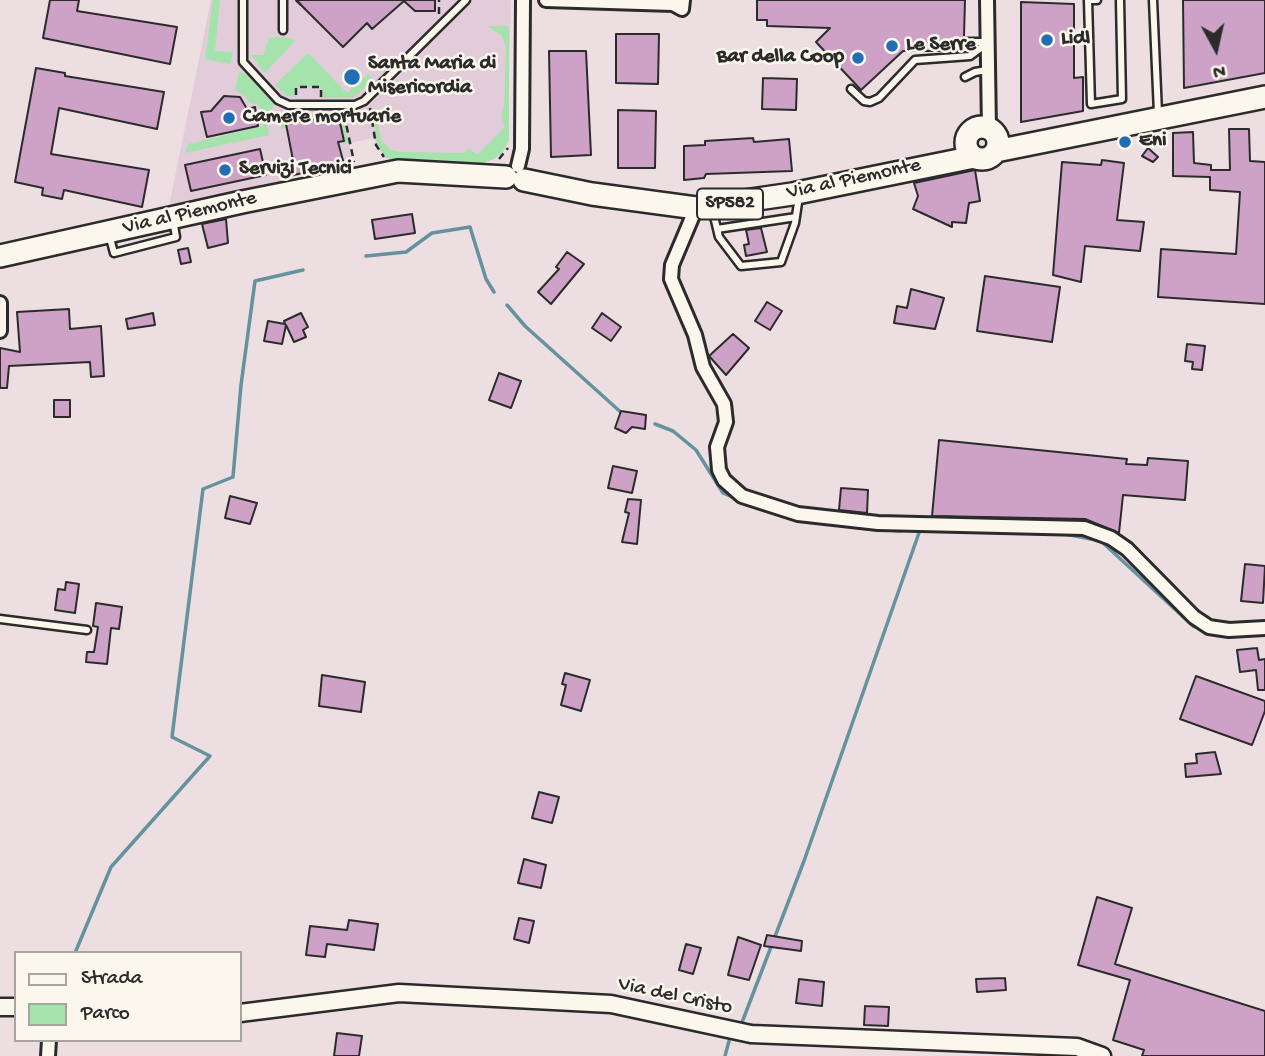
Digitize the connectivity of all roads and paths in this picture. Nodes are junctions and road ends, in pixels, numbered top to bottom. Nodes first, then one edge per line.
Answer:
1 (243, 0) edge
2 (283, 0) edge
3 (296, 0) edge
4 (439, 0) edge
5 (466, 0) edge
6 (523, 0) edge
7 (546, 0) edge
8 (683, 0) edge
9 (987, 0) edge
10 (1097, 0) edge
11 (1120, 0) edge
12 (1153, 0) edge
13 (304, 9) dead end
14 (447, 9) dead end
15 (283, 30) dead end
16 (965, 42) dead end
17 (987, 43) junction
18 (987, 71) junction
19 (965, 78) dead end
20 (851, 89) dead end
21 (289, 97) dead end
22 (1265, 97) edge
23 (331, 98) dead end
24 (372, 103) dead end
25 (342, 113) dead end
26 (1158, 119) junction
27 (511, 140) dead end
28 (983, 141) junction
29 (388, 160) dead end
30 (351, 168) dead end
31 (511, 171) junction
32 (800, 192) junction
33 (703, 207) junction
34 (796, 217) junction
35 (717, 229) junction
36 (0, 257) edge
37 (0, 303) edge
38 (0, 331) edge
39 (0, 619) edge
40 (1265, 628) edge
41 (87, 630) dead end
42 (242, 1013) edge
43 (1102, 1056) edge

1 - 5 lane
2 - 15 lane
3 - 13 path
4 - 14 path
6 - 31 street
7 - 8 street
9 - 17 street
10 - 11 lane
12 - 26 lane
16 - 17 lane
17 - 18 street
17 - 20 lane
18 - 19 lane
18 - 28 street
21 - 23 path
22 - 26 main road, Via al Piemonte / SP582
24 - 29 path
25 - 30 path
26 - 28 main road, Via al Piemonte / SP582
27 - 31 path
28 - 32 main road, Via al Piemonte / SP582
31 - 33 main road, Via al Piemonte / SP582
31 - 36 main road, Via al Piemonte / SP582
32 - 33 main road, Via al Piemonte / SP582
32 - 34 lane
33 - 35 lane
33 - 40 street
34 - 35 lane
34 - 35 lane
37 - 38 street
39 - 41 lane
42 - 43 street, Via del Cristo

